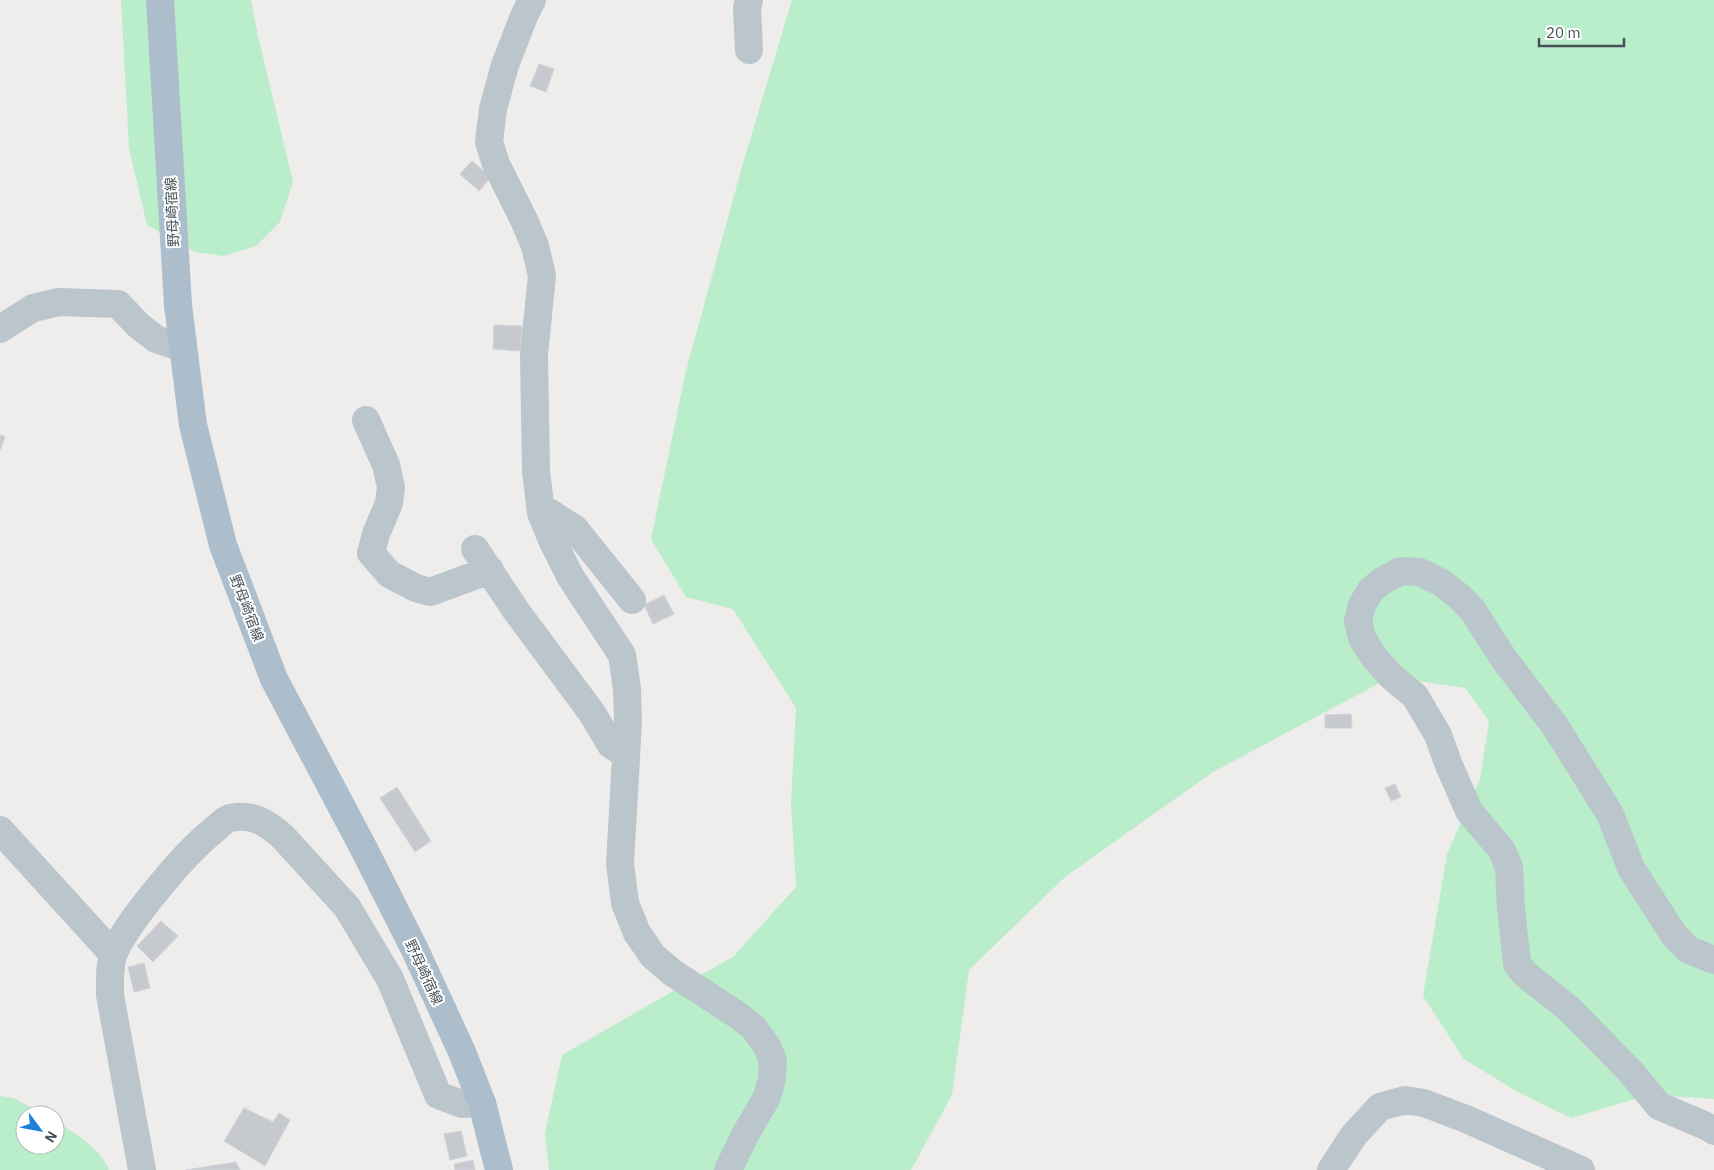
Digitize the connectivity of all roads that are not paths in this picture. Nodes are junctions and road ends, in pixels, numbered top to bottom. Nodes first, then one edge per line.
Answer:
1 (160, 0) edge
2 (532, 0) edge
3 (749, 0) edge
4 (749, 50) dead end
5 (0, 329) edge
6 (183, 348) junction
7 (366, 420) dead end
8 (541, 507) junction
9 (632, 600) dead end
10 (626, 754) junction
11 (0, 830) edge
12 (113, 954) junction
13 (1714, 960) edge
14 (482, 1103) junction
15 (1714, 1131) edge
16 (142, 1170) edge
17 (499, 1170) edge
18 (728, 1170) edge
19 (1331, 1170) edge
20 (1581, 1170) edge

1 - 6 main road, 野母崎宿線
2 - 8 street
3 - 4 street
5 - 6 street
6 - 14 main road, 野母崎宿線
7 - 10 street
8 - 9 street
8 - 10 street
10 - 18 street
11 - 12 street
12 - 14 street
12 - 16 street
13 - 15 street
14 - 17 main road, 野母崎宿線
19 - 20 street

